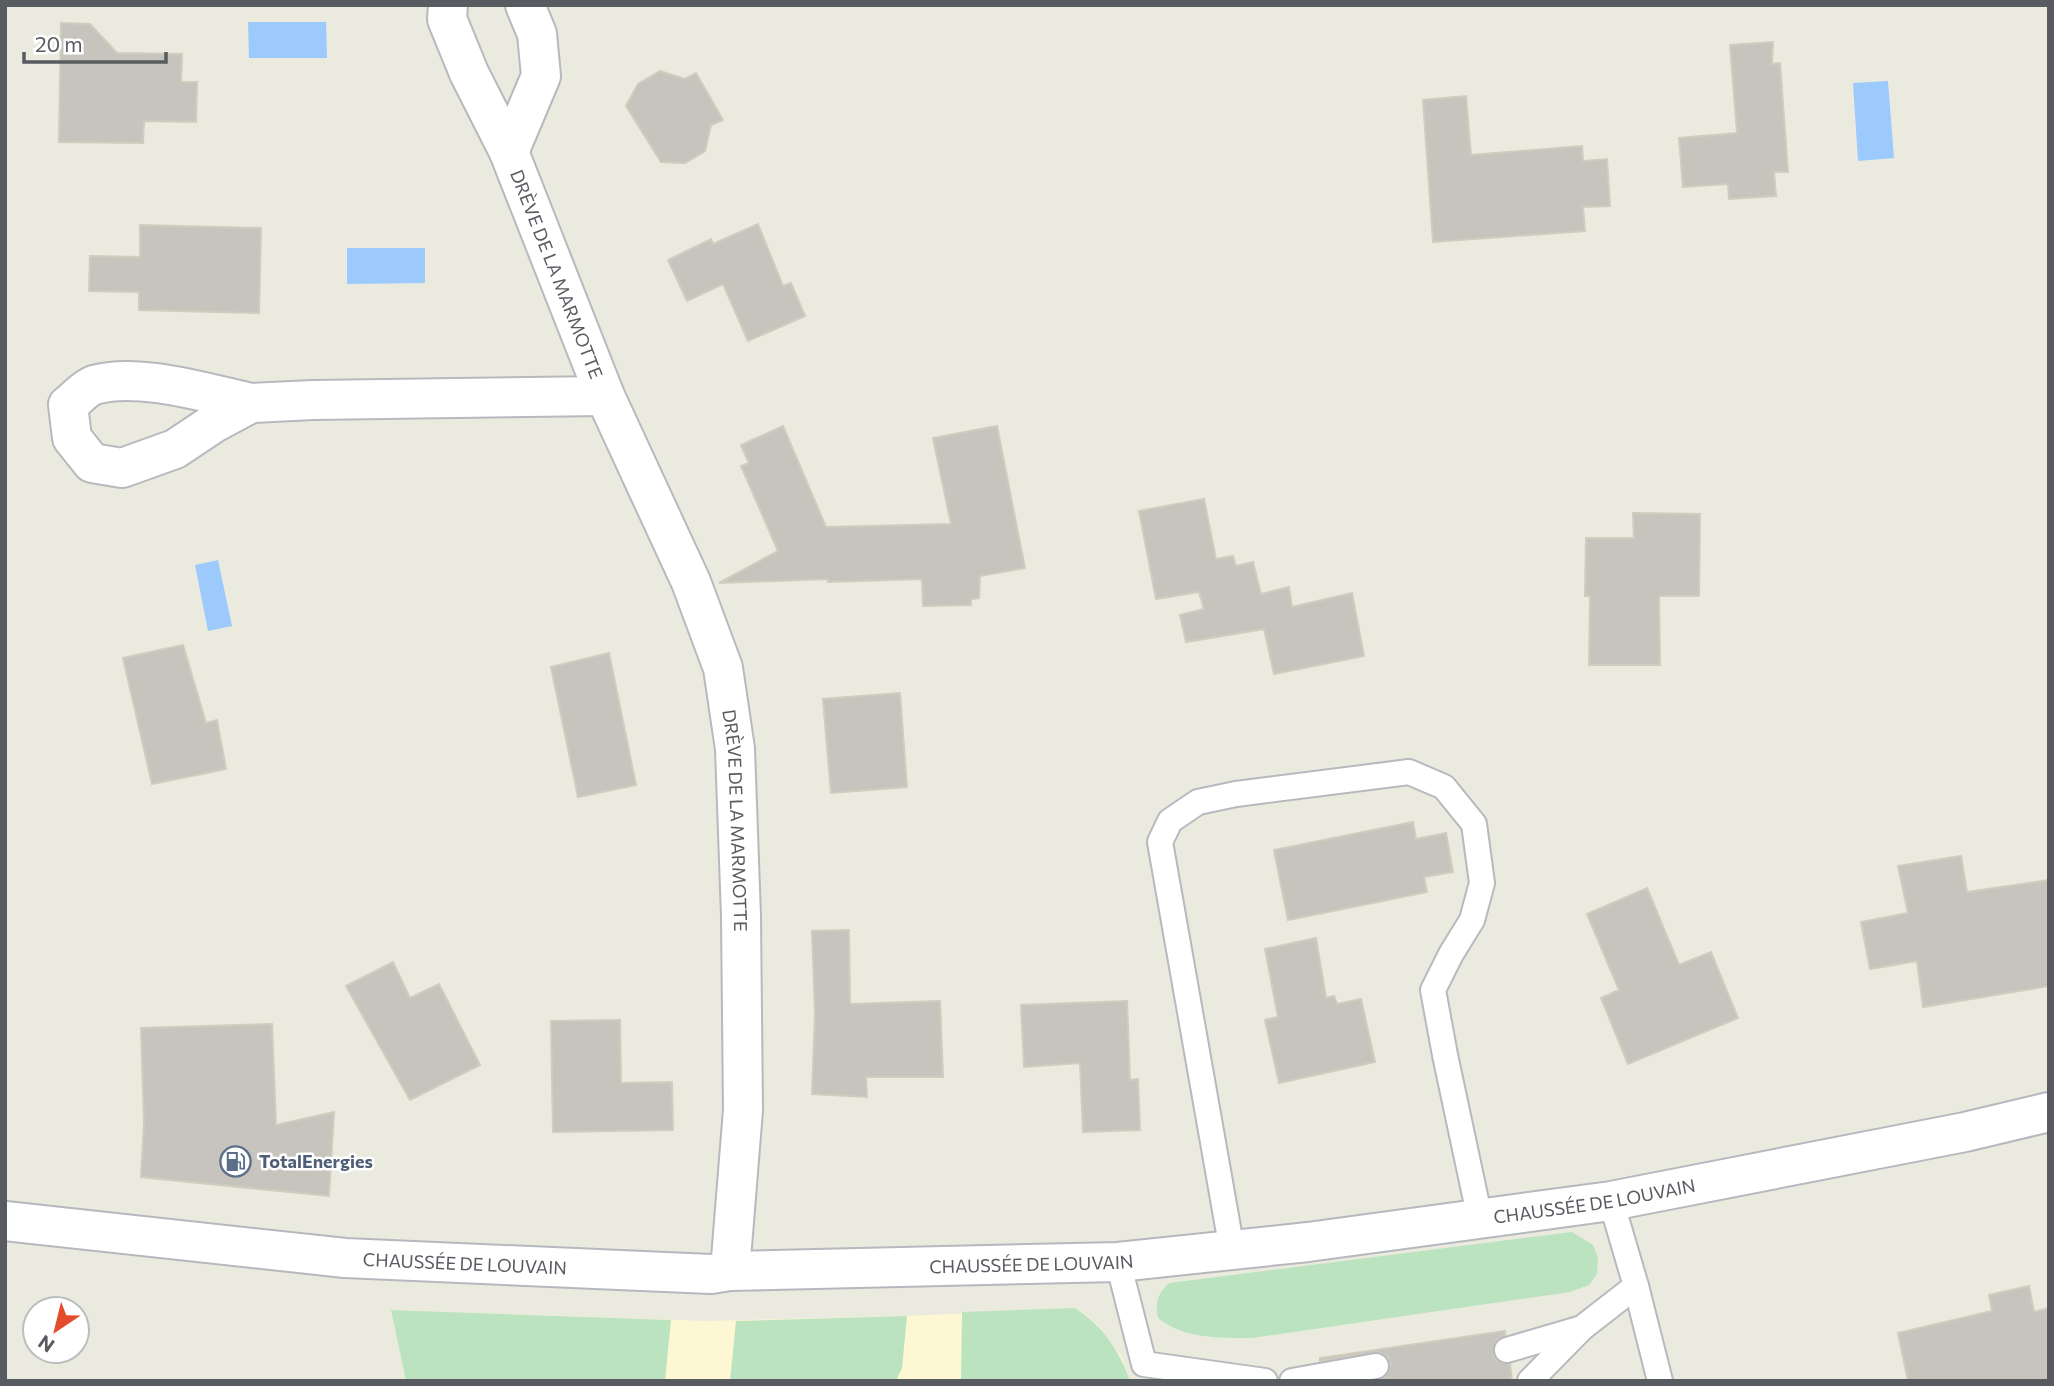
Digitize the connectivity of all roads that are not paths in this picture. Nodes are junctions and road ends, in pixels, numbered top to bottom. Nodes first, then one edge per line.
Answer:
1 (448, 5) edge
2 (525, 5) edge
3 (509, 152) junction
4 (606, 396) junction
5 (251, 403) dead end
6 (2049, 1112) edge
7 (1611, 1201) junction
8 (1480, 1219) junction
9 (5, 1221) edge
10 (1232, 1250) junction
11 (1118, 1262) junction
12 (730, 1271) junction
13 (1636, 1286) junction
14 (1582, 1328) junction
15 (1507, 1350) dead end
16 (1376, 1366) dead end
17 (1145, 1372) edge
18 (1265, 1381) edge
19 (1292, 1381) edge
20 (1530, 1381) edge
21 (1660, 1381) edge

1 - 3 main road, DRÈVE DE LA MARMOTTE
2 - 3 main road, DRÈVE DE LA MARMOTTE
3 - 4 main road, DRÈVE DE LA MARMOTTE
4 - 5 main road, DRÈVE DE LA MARMOTTE
4 - 12 main road, DRÈVE DE LA MARMOTTE
6 - 7 main road, CHAUSSÉE DE LOUVAIN
7 - 8 main road, CHAUSSÉE DE LOUVAIN
7 - 13 lane
8 - 10 main road, CHAUSSÉE DE LOUVAIN
8 - 10 lane
9 - 12 main road, CHAUSSÉE DE LOUVAIN
10 - 11 main road, CHAUSSÉE DE LOUVAIN
11 - 12 main road, CHAUSSÉE DE LOUVAIN
11 - 17 lane
13 - 14 lane
13 - 21 lane
14 - 15 lane
14 - 20 lane
16 - 19 lane
17 - 18 lane

